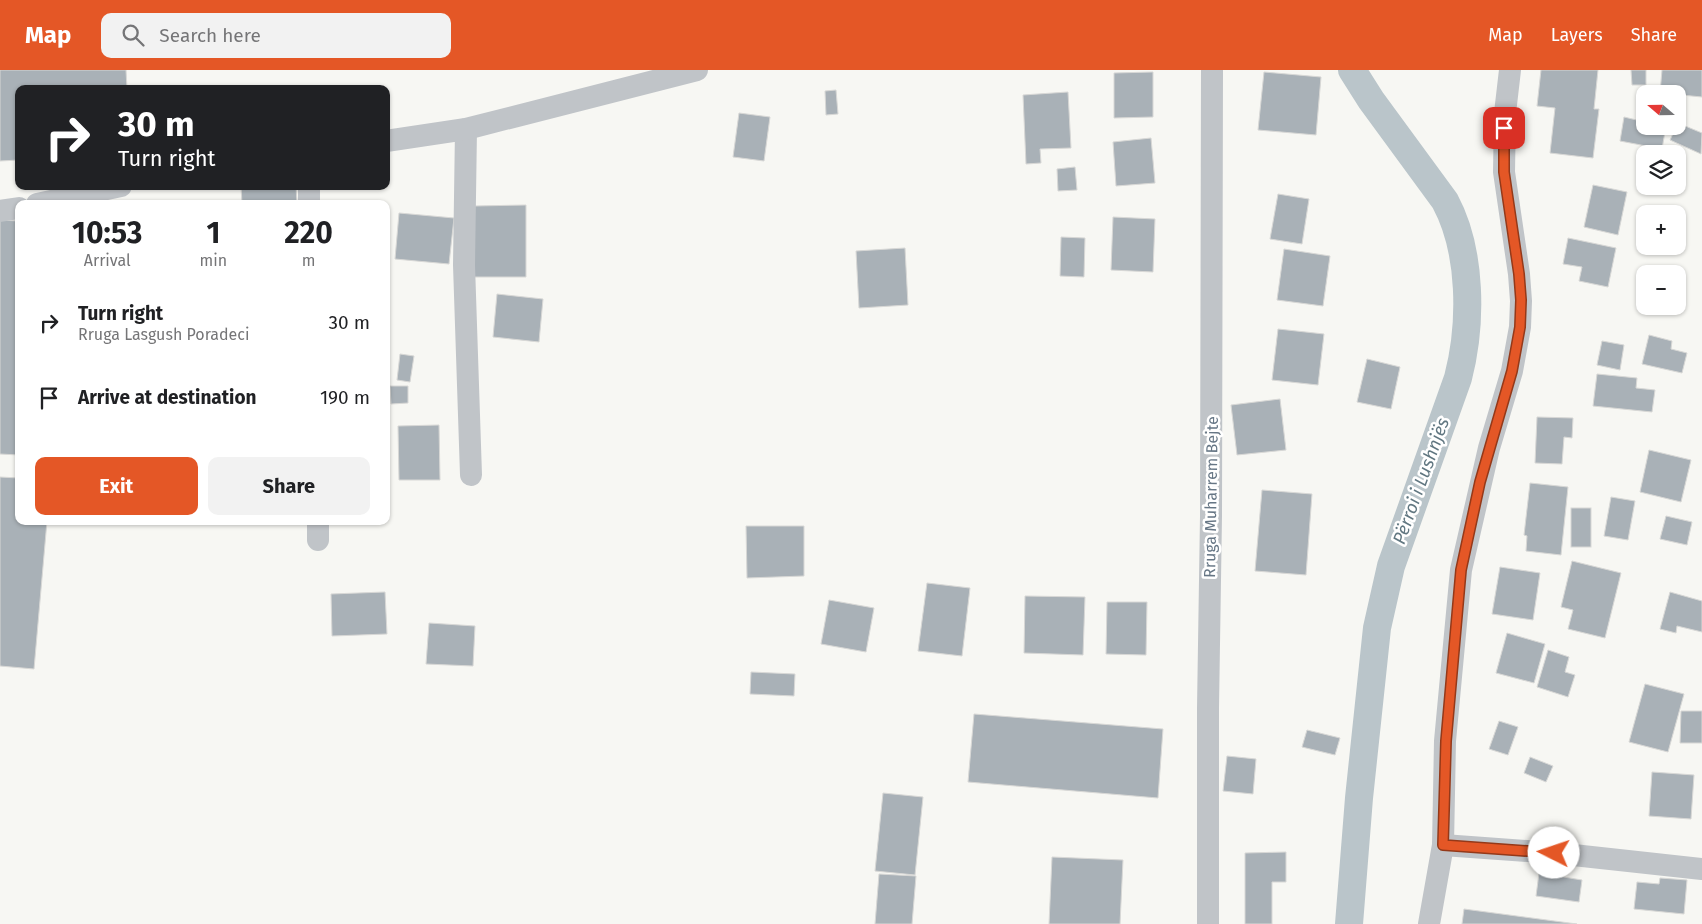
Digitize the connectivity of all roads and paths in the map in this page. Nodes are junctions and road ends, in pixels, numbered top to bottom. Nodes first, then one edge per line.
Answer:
1 (697, 70) edge
2 (1212, 70) edge
3 (1510, 70) edge
4 (466, 129) junction
5 (390, 140) edge
6 (102, 190) edge
7 (56, 200) edge
8 (15, 209) edge
9 (0, 212) edge
10 (471, 475) dead end
11 (1443, 845) junction
12 (1702, 869) edge
13 (1208, 924) edge
14 (1429, 924) edge

1 - 4 street
2 - 13 street, Rruga Muharrem Bejte
3 - 11 street
4 - 5 street
4 - 10 street
6 - 7 street
8 - 9 street
11 - 12 street
11 - 14 street

